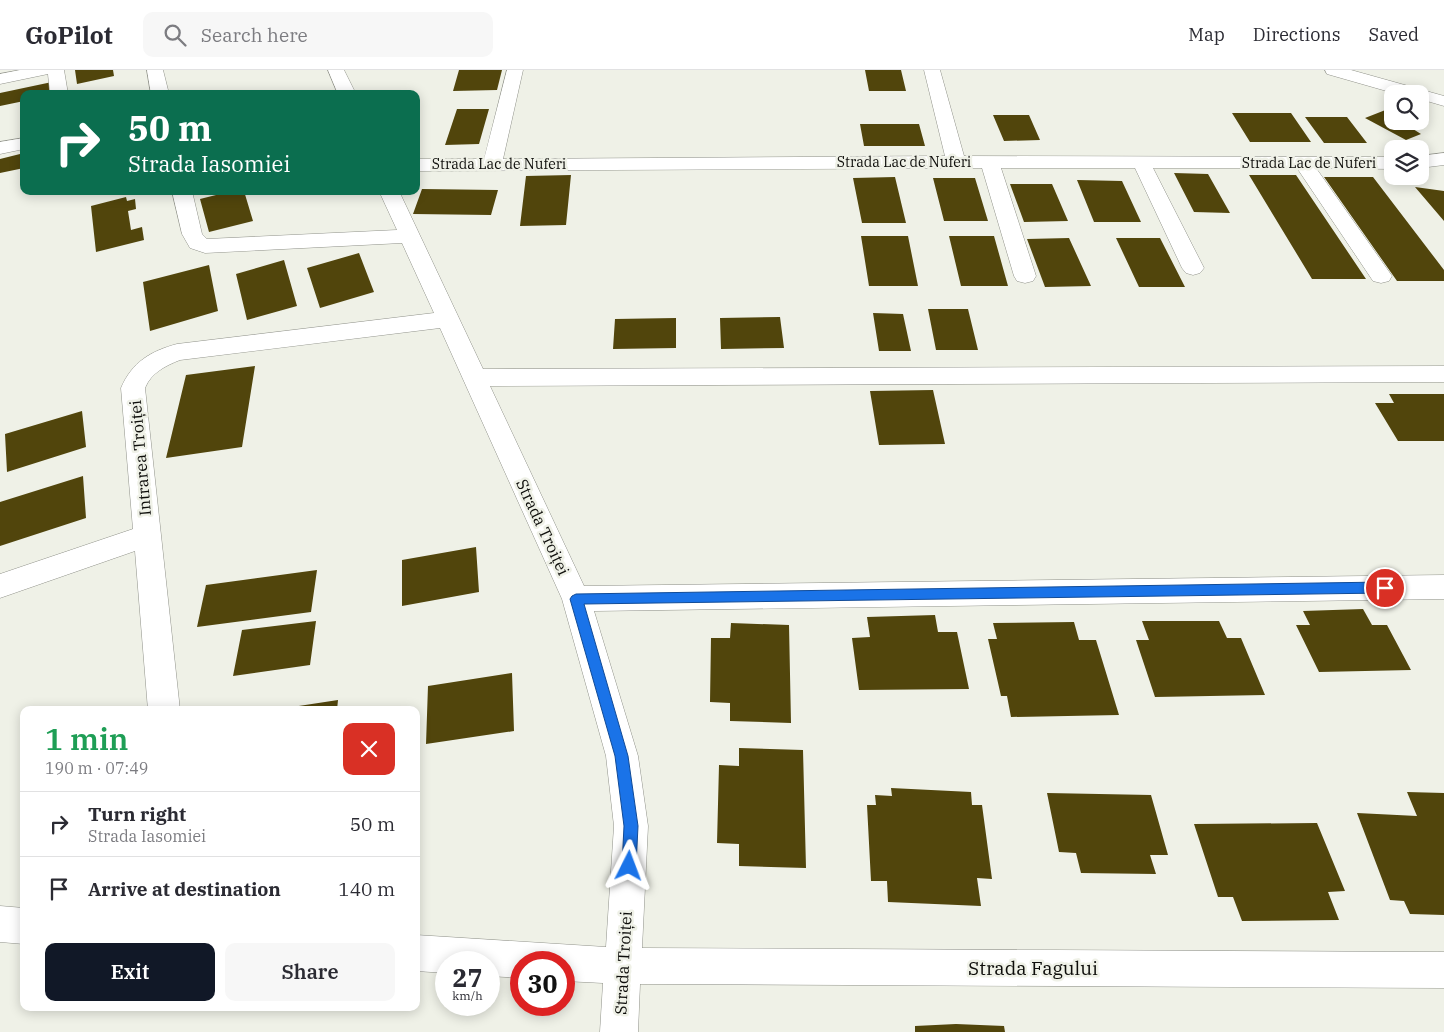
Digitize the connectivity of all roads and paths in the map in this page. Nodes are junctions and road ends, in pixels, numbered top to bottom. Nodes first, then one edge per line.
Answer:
1 (45, 70) edge
2 (56, 70) edge
3 (155, 70) edge
4 (336, 70) edge
5 (515, 70) edge
6 (932, 70) edge
7 (1333, 70) edge
8 (0, 79) edge
9 (1387, 85) edge
10 (58, 90) edge
11 (159, 90) edge
12 (344, 90) edge
13 (1429, 97) edge
14 (1444, 101) edge
15 (20, 144) edge
16 (0, 148) edge
17 (1444, 158) edge
18 (1429, 160) edge
19 (956, 162) junction
20 (990, 162) junction
21 (1141, 162) junction
22 (1303, 163) junction
23 (1384, 163) edge
24 (492, 164) junction
25 (420, 165) edge
26 (183, 195) edge
27 (392, 195) edge
28 (411, 236) junction
29 (1193, 268) dead end
30 (1025, 276) dead end
31 (1381, 276) dead end
32 (448, 320) junction
33 (1444, 374) edge
34 (474, 378) junction
35 (147, 536) junction
36 (0, 586) edge
37 (1444, 587) edge
38 (576, 599) junction
39 (164, 706) edge
40 (0, 924) edge
41 (20, 926) edge
42 (420, 953) edge
43 (623, 966) junction
44 (1444, 970) edge
45 (619, 1032) edge

1 - 8 street
2 - 10 street
3 - 11 street
4 - 12 street
5 - 24 street
6 - 19 street
7 - 9 street
13 - 14 street
15 - 16 street
17 - 18 street
19 - 20 street, Strada Lac de Nuferi
19 - 24 street, Strada Lac de Nuferi
20 - 21 street, Strada Lac de Nuferi
20 - 30 street
21 - 22 street, Strada Lac de Nuferi
21 - 29 street
22 - 23 street, Strada Lac de Nuferi
22 - 31 street
24 - 25 street, Strada Lac de Nuferi
26 - 28 street
27 - 28 street, Strada Troiței
28 - 32 street, Strada Troiței
32 - 34 street, Strada Troiței
32 - 35 street, Intrarea Troiței
33 - 34 street
34 - 38 street, Strada Troiței
35 - 36 street
35 - 39 street, Intrarea Troiței
37 - 38 street
38 - 43 street, Strada Troiței
40 - 41 street
42 - 43 street, Strada Fagului
43 - 44 street, Strada Fagului
43 - 45 street, Strada Troiței

